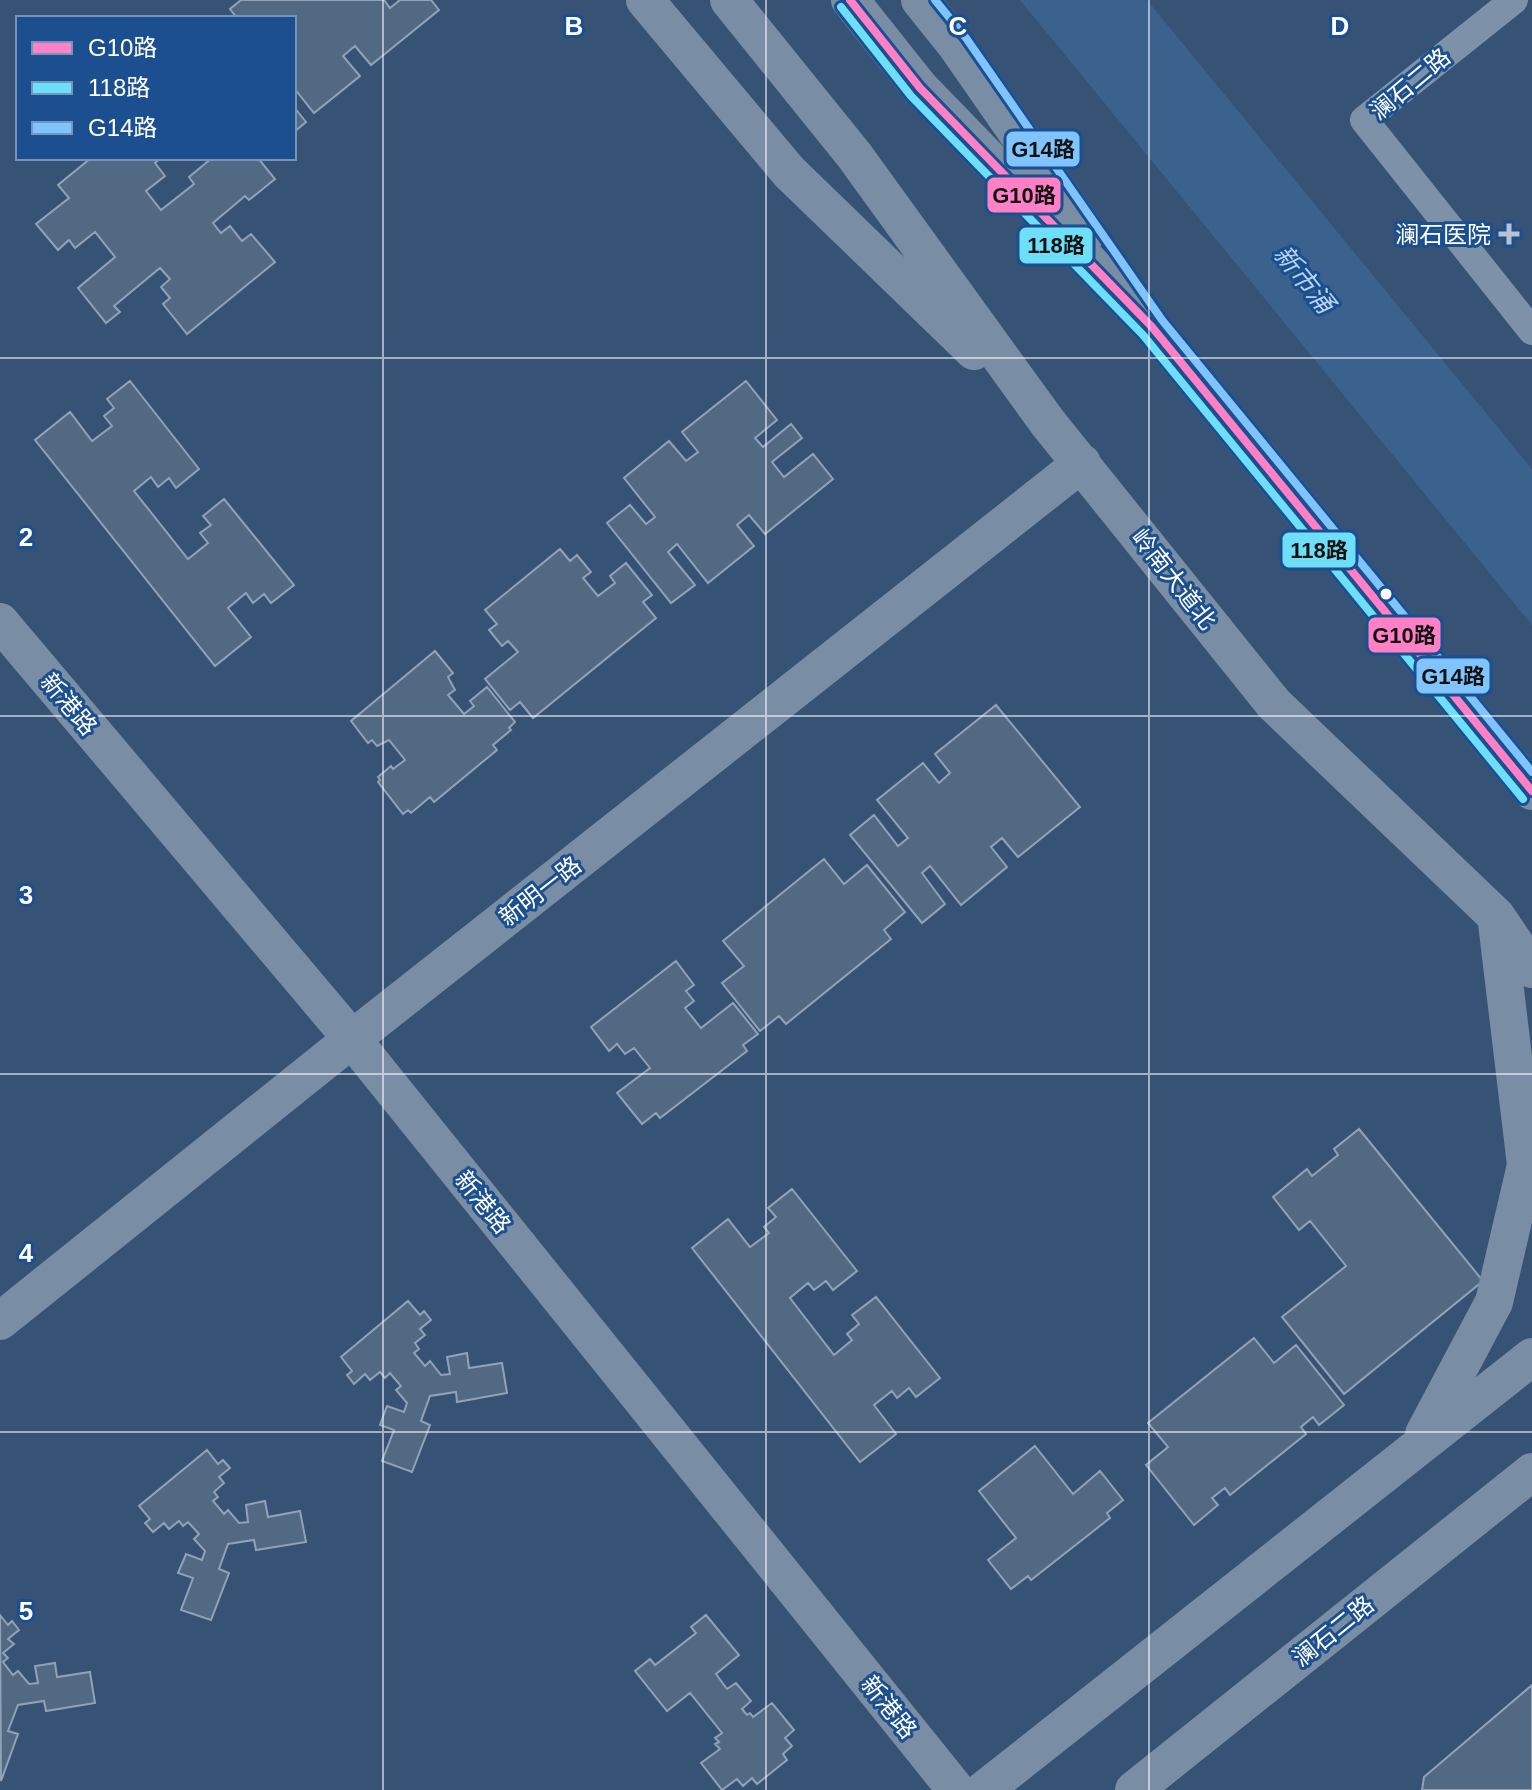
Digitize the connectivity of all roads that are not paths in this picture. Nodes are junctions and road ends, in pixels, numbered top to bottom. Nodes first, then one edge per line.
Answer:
1 (645, 0) edge
2 (729, 0) edge
3 (850, 0) edge
4 (920, 0) edge
5 (1514, 0) edge
6 (1152, 327) junction
7 (1532, 331) edge
8 (1048, 423) junction
9 (1082, 463) junction
10 (0, 622) edge
11 (1532, 791) edge
12 (1496, 916) junction
13 (1532, 969) edge
14 (352, 1039) junction
15 (0, 1321) edge
16 (1532, 1357) edge
17 (1417, 1448) junction
18 (1532, 1472) edge
19 (1532, 1505) edge
20 (1404, 1575) junction
21 (1175, 1778) edge
22 (956, 1790) edge
23 (984, 1790) edge
24 (1134, 1790) edge

1 - 8 main road
2 - 8 main road, 岭南大道北
3 - 6 main road
4 - 6 main road
5 - 7 street, 澜石二路
6 - 11 main road
8 - 9 main road, 岭南大道北
9 - 12 main road, 岭南大道北
9 - 14 main road, 新明一路
10 - 14 main road, 新港路
12 - 13 main road, 岭南大道北
12 - 17 main road
14 - 15 main road, 新明一路
14 - 22 main road, 新港路
16 - 17 main road
17 - 23 main road
18 - 20 main road, 澜石二路
19 - 20 main road
20 - 21 main road, 澜石二路
21 - 24 main road, 澜石二路

